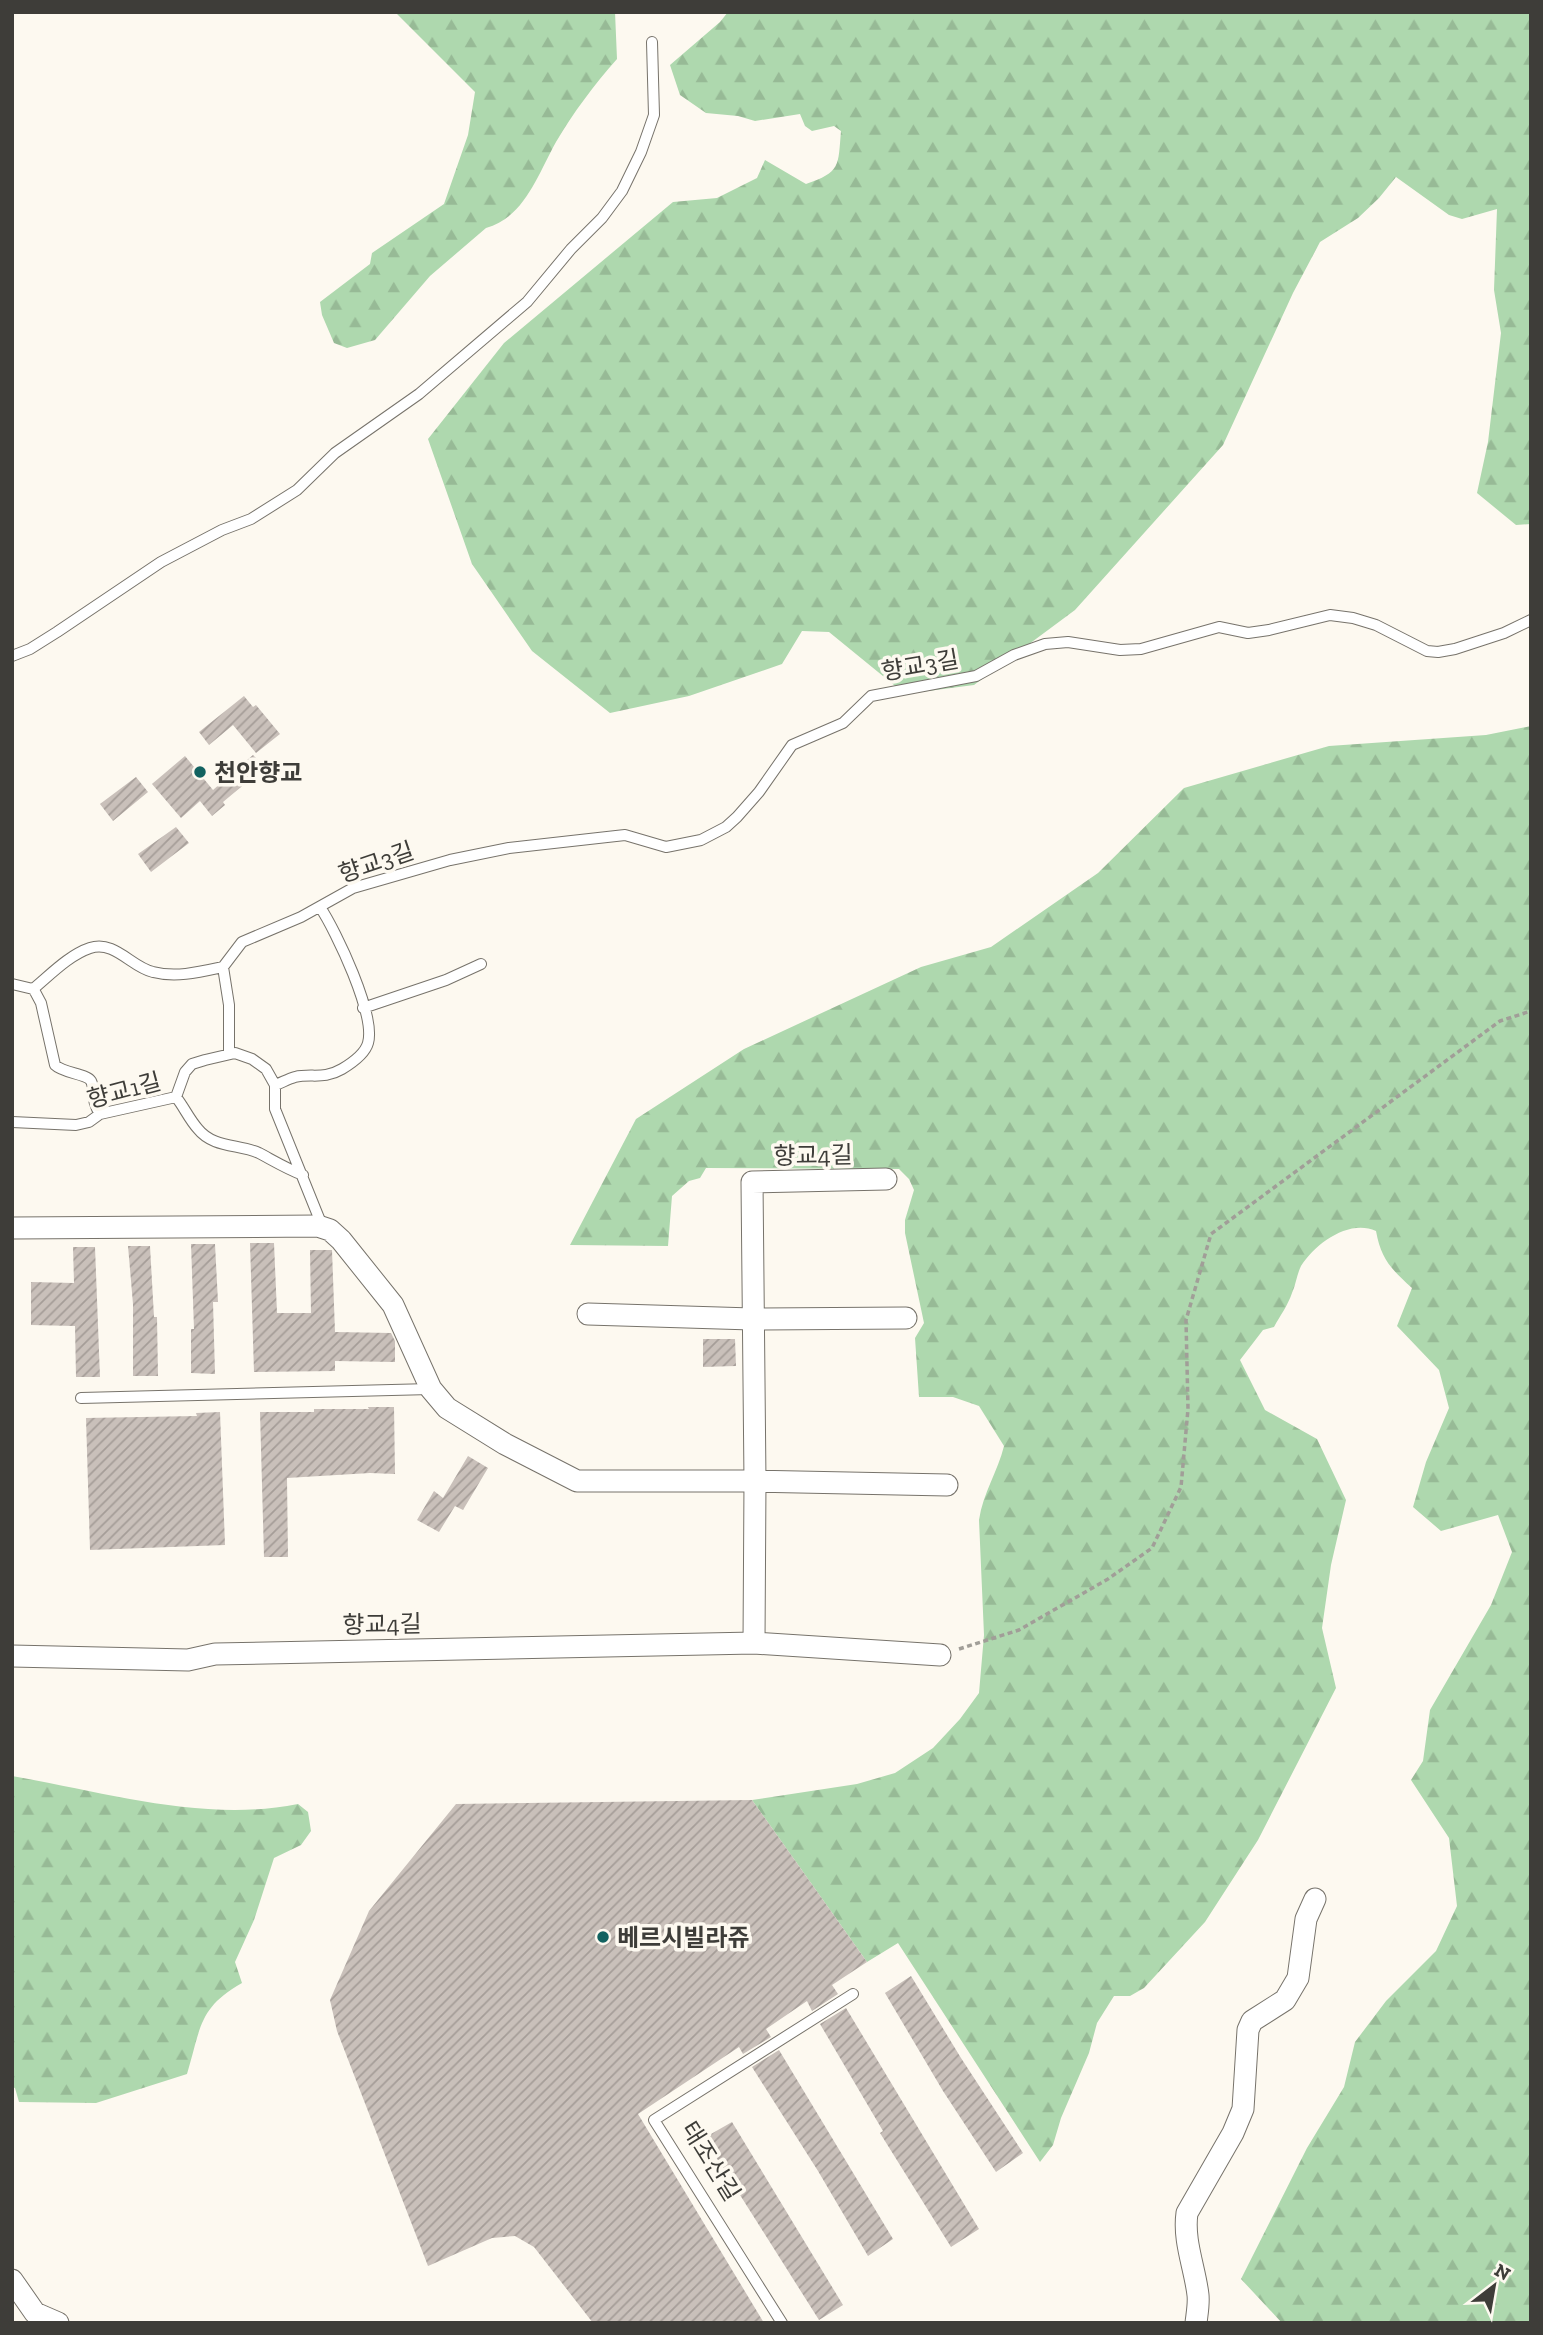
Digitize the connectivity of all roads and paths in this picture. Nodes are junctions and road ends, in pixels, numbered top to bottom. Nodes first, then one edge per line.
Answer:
1 (652, 43) dead end
2 (1531, 620) edge
3 (12, 656) edge
4 (320, 907) junction
5 (481, 964) dead end
6 (223, 967) junction
7 (12, 984) edge
8 (33, 988) junction
9 (363, 1008) junction
10 (1531, 1011) edge
11 (229, 1054) junction
12 (275, 1085) junction
13 (176, 1097) junction
14 (100, 1114) junction
15 (12, 1122) edge
16 (303, 1175) junction
17 (886, 1179) dead end
18 (12, 1228) edge
19 (323, 1228) junction
20 (588, 1314) dead end
21 (906, 1318) dead end
22 (752, 1319) junction
23 (431, 1389) junction
24 (81, 1398) dead end
25 (755, 1480) junction
26 (947, 1485) dead end
27 (754, 1643) junction
28 (940, 1655) joint
29 (12, 1656) edge
30 (1315, 1899) dead end
31 (853, 1994) dead end
32 (12, 2280) edge
33 (30, 2318) edge
34 (58, 2323) edge
35 (782, 2323) edge
36 (1196, 2323) edge

1 - 3 lane
2 - 4 lane, 향교3길
4 - 6 lane, 향교3길
4 - 9 lane, 향교3길
5 - 9 lane
6 - 8 lane
6 - 11 lane
7 - 8 lane
8 - 14 lane
9 - 12 lane, 향교3길
10 - 28 path
11 - 12 lane
11 - 13 lane
12 - 16 lane
13 - 14 lane, 향교1길
13 - 16 lane, 향교1길
14 - 15 lane, 향교1길
16 - 19 lane
17 - 22 street, 향교4길
18 - 19 street
19 - 23 street
20 - 22 street
21 - 22 street
22 - 25 street, 향교4길
23 - 24 lane
23 - 25 street
25 - 26 street
25 - 27 street, 향교4길
27 - 28 street, 향교4길
27 - 29 street, 향교4길
30 - 36 street
31 - 35 lane, 태조산길
32 - 33 street
33 - 34 street

